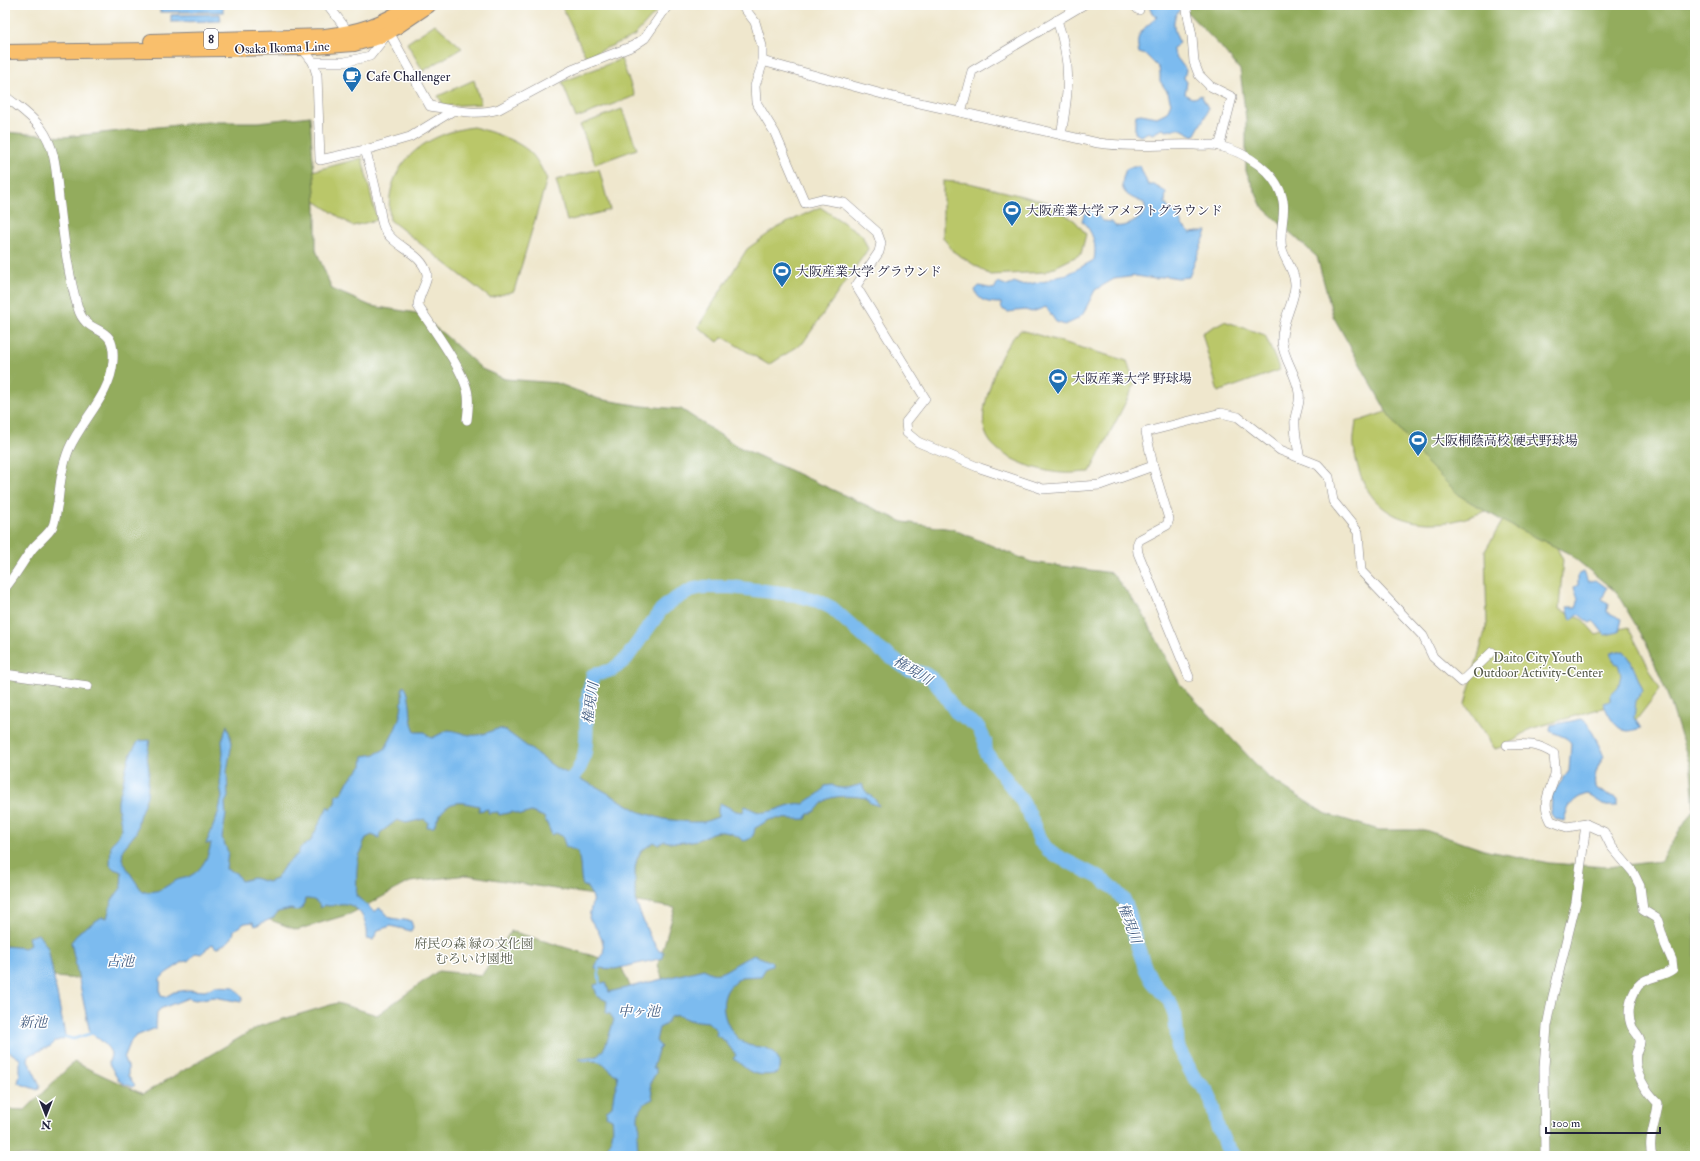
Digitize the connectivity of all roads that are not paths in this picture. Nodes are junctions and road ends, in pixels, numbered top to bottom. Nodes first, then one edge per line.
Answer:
1 (328, 5) edge
2 (410, 5) edge
3 (429, 5) edge
4 (668, 5) edge
5 (742, 5) edge
6 (1083, 5) edge
7 (1186, 5) edge
8 (1057, 20) junction
9 (389, 32) junction
10 (349, 33) junction
11 (5, 42) edge
12 (302, 48) junction
13 (5, 52) edge
14 (762, 61) junction
15 (313, 62) junction
16 (5, 96) edge
17 (454, 110) junction
18 (961, 112) junction
19 (1061, 135) junction
20 (1218, 146) junction
21 (366, 150) junction
22 (468, 420) dead end
23 (1300, 458) junction
24 (1153, 466) junction
25 (5, 588) edge
26 (1492, 652) dead end
27 (5, 674) edge
28 (1189, 677) dead end
29 (88, 686) dead end
30 (1507, 745) dead end
31 (1586, 824) junction
32 (1545, 1156) edge
33 (1652, 1156) edge

1 - 10 street
2 - 10 main road, Osaka Ikoma Line / 8
3 - 9 main road, Osaka Ikoma Line / 8
4 - 17 street
5 - 14 street
6 - 8 street
7 - 20 street
8 - 18 street
8 - 19 street
9 - 12 main road, Osaka Ikoma Line / 8
9 - 15 street
9 - 17 street
10 - 11 main road, Osaka Ikoma Line / 8
12 - 13 main road, Osaka Ikoma Line / 8
12 - 15 street
14 - 18 street
14 - 24 street
15 - 21 street
16 - 25 street
17 - 21 street
18 - 19 street
19 - 20 street
20 - 23 street
21 - 22 street
23 - 24 street
23 - 26 street
24 - 28 street
27 - 29 street
30 - 31 street
31 - 32 street
31 - 33 street

